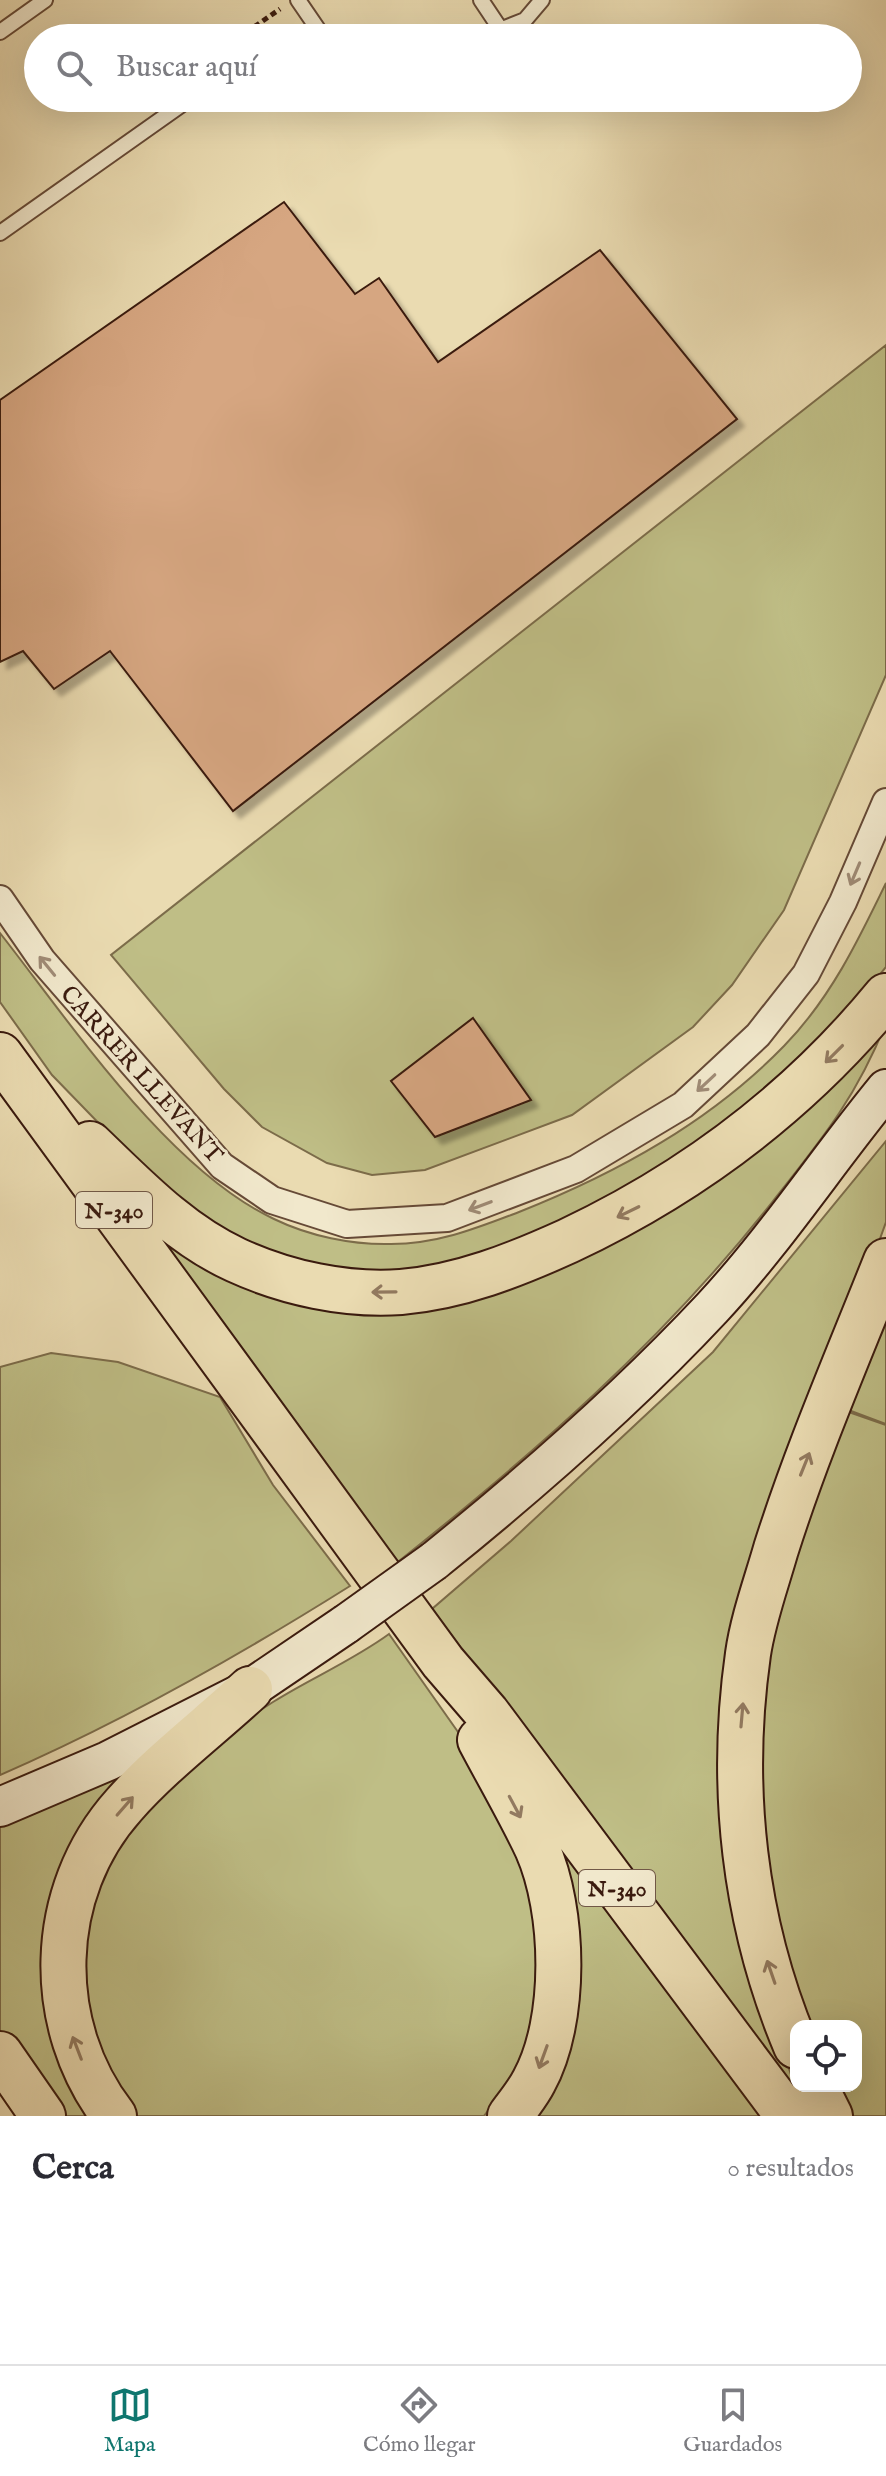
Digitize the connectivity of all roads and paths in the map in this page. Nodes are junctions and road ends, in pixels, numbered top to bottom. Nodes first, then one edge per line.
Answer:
1 (45, 0) edge
2 (274, 0) edge
3 (298, 0) edge
4 (481, 0) edge
5 (542, 0) edge
6 (258, 24) edge
7 (314, 24) edge
8 (497, 24) edge
9 (514, 24) edge
10 (0, 32) edge
11 (171, 112) edge
12 (0, 233) edge
13 (886, 802) edge
14 (0, 899) edge
15 (886, 996) edge
16 (0, 1055) edge
17 (886, 1065) edge
18 (886, 1089) edge
19 (849, 1135) junction
20 (886, 1261) edge
21 (443, 1662) junction
22 (250, 1689) junction
23 (0, 1807) edge
24 (790, 2028) edge
25 (0, 2054) edge
26 (818, 2092) edge
27 (43, 2116) edge
28 (114, 2116) edge
29 (510, 2116) edge
30 (788, 2116) edge
31 (830, 2116) edge

1 - 10 lane
2 - 6 path
3 - 7 lane
4 - 8 lane
5 - 9 lane
11 - 12 lane
13 -> 14 street, CARRER LLEVANT
15 -> 16 highway
16 - 21 highway, N-340
17 - 19 main road
18 - 19 main road
19 - 22 main road, bridge
24 -> 20 highway
21 -> 29 highway
21 - 30 highway, N-340
22 - 23 main road
28 -> 22 highway
25 - 27 highway
26 - 31 highway

